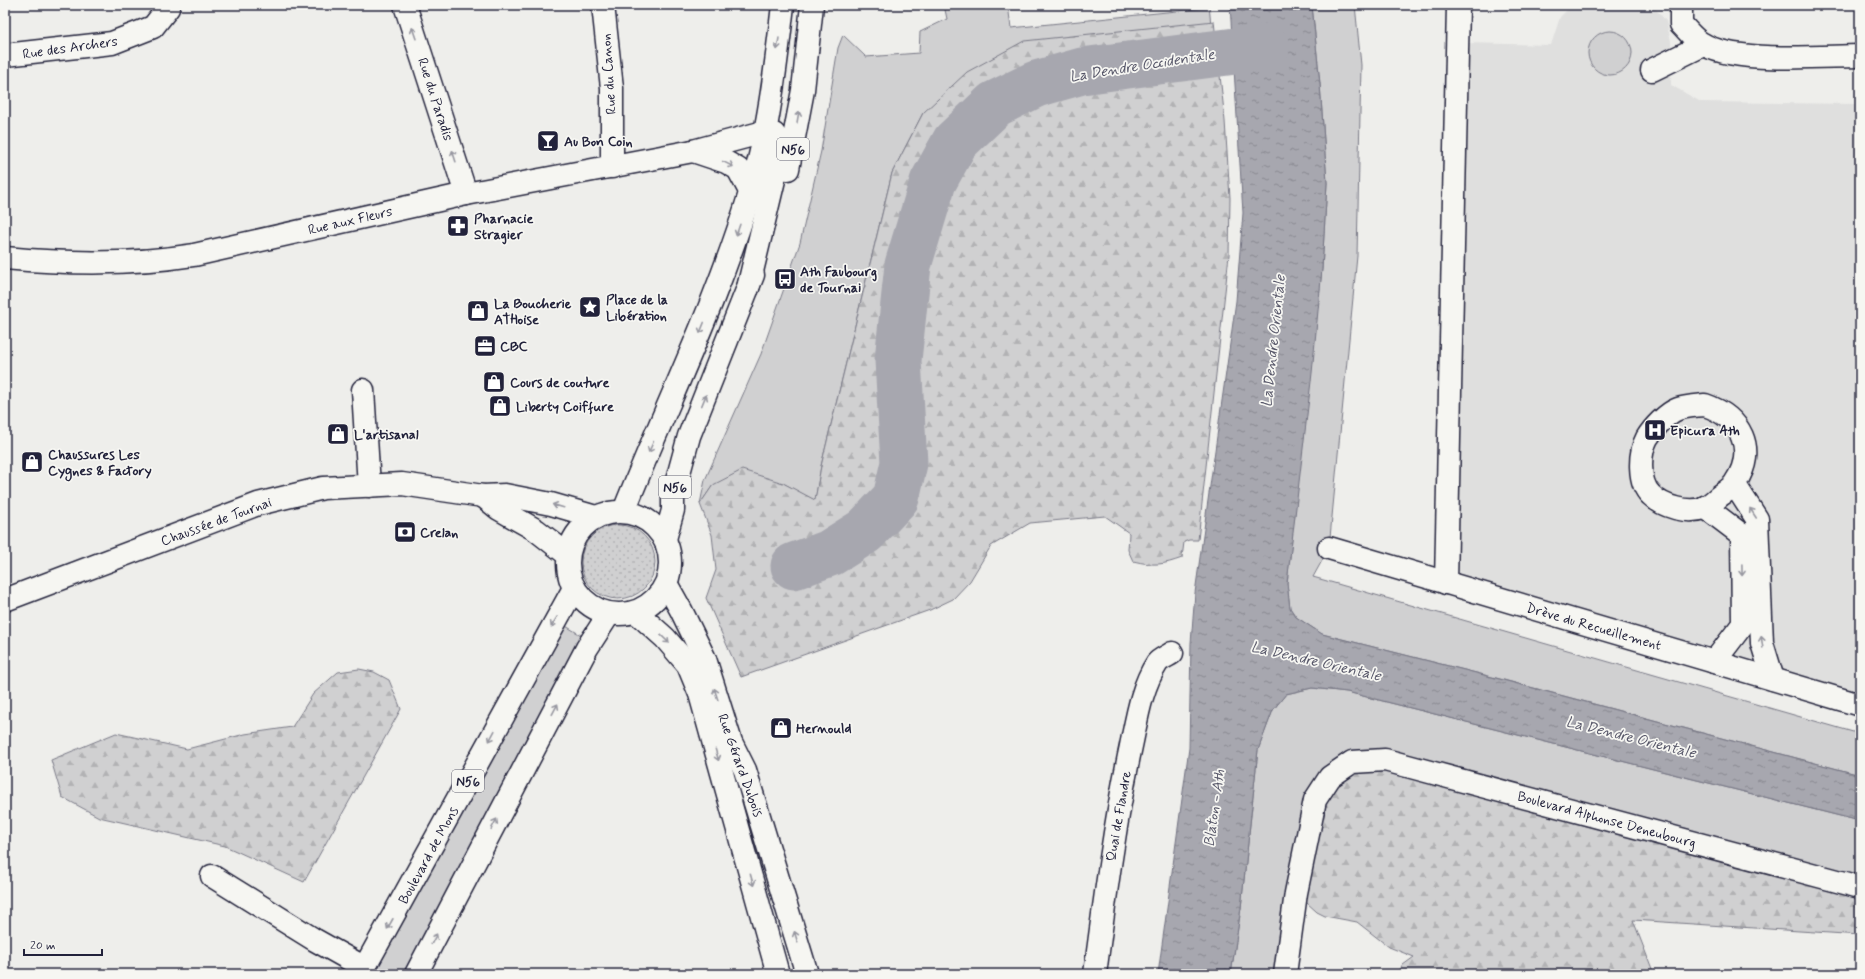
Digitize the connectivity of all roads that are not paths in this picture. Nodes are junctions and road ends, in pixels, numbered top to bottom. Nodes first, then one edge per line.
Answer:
1 (169, 5) edge
2 (405, 5) edge
3 (603, 5) edge
4 (783, 5) edge
5 (812, 5) edge
6 (1458, 5) edge
7 (1681, 5) edge
8 (1703, 44) junction
9 (5, 56) edge
10 (1860, 56) edge
11 (1652, 70) dead end
12 (764, 132) junction
13 (692, 151) junction
14 (612, 167) junction
15 (751, 193) junction
16 (466, 194) junction
17 (5, 258) edge
18 (748, 288) junction
19 (362, 390) dead end
20 (1735, 484) junction
21 (369, 486) junction
22 (483, 496) junction
23 (1705, 508) junction
24 (624, 511) junction
25 (596, 517) junction
26 (665, 539) junction
27 (1329, 548) dead end
28 (568, 555) junction
29 (1446, 583) junction
30 (667, 585) junction
31 (574, 588) junction
32 (5, 600) edge
33 (636, 612) junction
34 (609, 614) junction
35 (1165, 658) dead end
36 (1714, 662) junction
37 (1773, 679) junction
38 (1860, 705) edge
39 (212, 876) dead end
40 (1860, 887) edge
41 (363, 971) edge
42 (416, 974) edge
43 (778, 974) edge
44 (807, 974) edge
45 (1095, 974) edge
46 (1285, 974) edge

1 - 9 main road, Rue des Archers
16 -> 2 main road, Rue du Paradis
3 - 14 main road, Rue du Canon
4 -> 12 main road, N56
18 -> 5 main road, N56
6 - 29 main road
7 - 8 main road
8 - 10 main road
8 - 11 main road
12 - 13 main road, Rue aux Fleurs
12 - 15 main road, N56
12 - 18 main road
13 - 14 main road, Rue aux Fleurs
13 -> 15 main road, Rue aux Fleurs
14 - 16 main road, Rue aux Fleurs
15 -> 24 main road, N56
16 - 17 main road, Rue aux Fleurs
26 -> 18 main road, N56
19 - 21 main road
20 - 23 main road
20 - 23 main road
37 -> 20 main road
21 - 22 main road, Chaussée de Tournai
21 - 32 main road, Chaussée de Tournai
25 -> 22 main road, Chaussée de Tournai
22 - 28 main road
23 -> 36 main road
24 - 25 main road
24 - 26 main road
25 - 28 main road
26 - 30 main road
27 - 29 main road, Drève du Recueillement
28 - 31 main road
29 - 36 main road, Drève du Recueillement
30 - 33 main road
44 -> 30 main road, Rue Gérard Dubois
31 - 34 main road
31 -> 41 main road, Boulevard de Mons / N56
33 - 34 main road
33 -> 43 main road, Rue Gérard Dubois
42 -> 34 main road
35 - 45 main road, Quai de Flandre
36 - 37 main road, Drève du Recueillement
37 - 38 main road, Drève du Recueillement
39 - 41 main road
40 - 46 main road, Boulevard Alphonse Deneubourg

